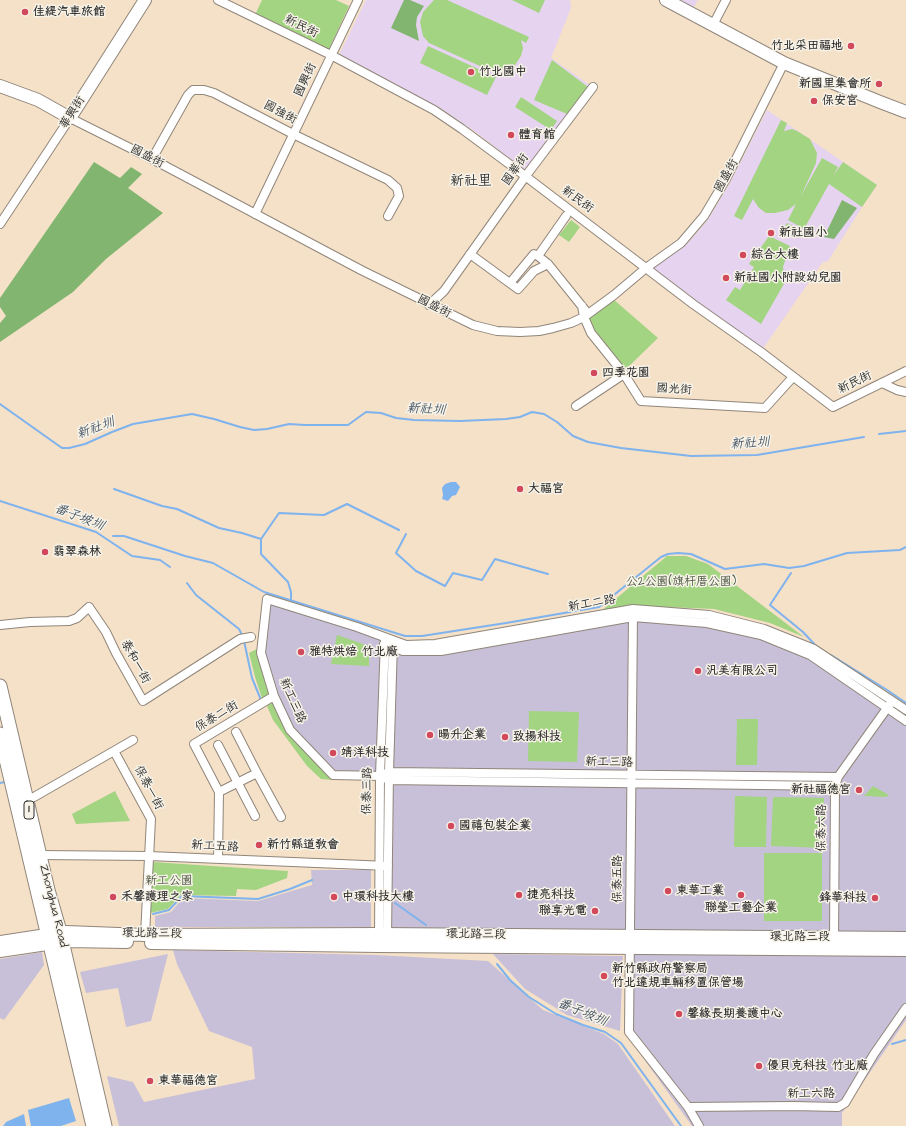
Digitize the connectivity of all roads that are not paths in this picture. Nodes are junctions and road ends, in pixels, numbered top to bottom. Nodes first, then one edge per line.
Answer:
1 (145, 0) edge
2 (218, 0) edge
3 (358, 0) edge
4 (666, 0) edge
5 (726, 0) edge
6 (713, 25) junction
7 (331, 55) junction
8 (784, 63) junction
9 (0, 86) edge
10 (593, 87) dead end
11 (906, 112) edge
12 (70, 118) junction
13 (293, 134) junction
14 (152, 159) junction
15 (525, 177) junction
16 (255, 214) junction
17 (388, 216) dead end
18 (566, 216) dead end
19 (0, 224) edge
20 (470, 254) junction
21 (538, 256) junction
22 (548, 264) junction
23 (646, 268) junction
24 (510, 283) junction
25 (429, 305) junction
26 (586, 315) junction
27 (906, 371) edge
28 (624, 374) junction
29 (793, 377) junction
30 (882, 384) junction
31 (906, 392) edge
32 (576, 406) dead end
33 (267, 599) joint
34 (633, 613) junction
35 (0, 625) edge
36 (250, 637) dead end
37 (389, 642) junction
38 (815, 654) junction
39 (0, 686) edge
40 (274, 696) junction
41 (892, 700) junction
42 (887, 708) junction
43 (906, 710) edge
44 (906, 721) edge
45 (236, 732) dead end
46 (0, 734) edge
47 (133, 740) dead end
48 (218, 745) dead end
49 (114, 751) junction
50 (257, 773) junction
51 (380, 776) junction
52 (389, 776) junction
53 (838, 777) junction
54 (631, 779) junction
55 (238, 783) junction
56 (834, 786) junction
57 (219, 792) junction
58 (27, 799) junction
59 (255, 816) dead end
60 (281, 817) dead end
61 (40, 855) junction
62 (149, 856) junction
63 (218, 859) junction
64 (388, 866) junction
65 (379, 867) junction
66 (145, 934) junction
67 (906, 938) edge
68 (55, 939) junction
69 (383, 940) junction
70 (0, 942) edge
71 (630, 942) junction
72 (834, 943) junction
73 (906, 950) edge
74 (0, 951) edge
75 (906, 1008) edge
76 (688, 1108) junction
77 (93, 1126) edge
78 (105, 1126) edge
79 (700, 1126) edge

1 - 12 street, 華興街
2 - 7 street, 新民街
3 - 7 street, 國興街
4 - 6 street
5 - 6 street
6 - 8 street
7 - 13 street, 國興街
7 - 15 street, 新民街
8 - 11 street
8 - 23 street, 國盛街
9 - 12 street, 國盛街
10 - 15 street, 國華街
12 - 14 street, 國盛街
12 - 19 street, 華興街
13 - 14 street, 國強街
13 - 16 street, 國興街
13 - 17 street, 國強街
14 - 16 street, 國盛街
15 - 20 street, 國華街
15 - 23 street, 新民街
16 - 25 street, 國盛街
18 - 21 street
20 - 24 street
20 - 25 street, 國華街
21 - 22 street
21 - 24 street
22 - 24 street
22 - 26 street, 國光街
23 - 26 street, 國盛街
23 - 29 street, 新民街
25 - 26 street, 國盛街
26 - 28 street, 國光街
27 - 30 street, 新民街
28 - 29 street, 國光街
28 - 32 street
29 - 30 street, 新民街
30 - 31 street
33 - 37 street, 新工二路
33 - 40 street, 新工三路
34 - 37 street, 新工二路
34 - 38 street, 新工二路
34 - 54 street, 保泰五路
35 - 36 street, 泰和一街
37 - 51 street, 保泰三路
37 - 52 street, 保泰三路
38 - 41 street, 新工二路
38 - 42 street, 新工二路
39 - 58 main road, Zhonghua Road / 1
40 - 51 street, 新工三路
40 - 57 street, 保泰二街
41 - 42 street, 保泰六路
41 - 43 street, 新工二路
42 - 44 street, 新工二路
42 - 53 street, 保泰六路
45 - 50 street
46 - 68 main road, Zhonghua Road / 1
47 - 49 street
48 - 55 street
49 - 58 street
49 - 62 street, 保泰一街
50 - 55 street
50 - 60 street
51 - 52 street, 新工三路
51 - 65 street, 保泰三路
52 - 54 street, 新工三路
52 - 64 street, 保泰三路
53 - 54 street, 新工三路
53 - 56 street, 保泰六路
54 - 56 street, 新工三路
54 - 71 street, 保泰五路
55 - 57 street
55 - 59 street
56 - 72 street, 保泰六路
57 - 63 street, 保泰二街
58 - 61 main road, Zhonghua Road / 1
61 - 62 street, 新工五路
61 - 68 main road, Zhonghua Road / 1
62 - 63 street, 新工五路
62 - 66 street, 保泰一街
63 - 65 street, 新工五路
64 - 65 street, 新工五路
64 - 69 street, 保泰三路
65 - 69 street, 保泰三路
66 - 68 street, 環北路三段
66 - 69 street, 環北路三段
67 - 72 street, 環北路三段
68 - 69 street, 環北路三段
68 - 70 street
68 - 74 street
68 - 77 main road, Zhonghua Road / 1
68 - 78 main road, Zhonghua Road / 1
69 - 71 street, 環北路三段
71 - 72 street, 環北路三段
71 - 76 street, 保泰五路
72 - 73 street, 環北路三段
75 - 76 street, 新工六路
76 - 79 street, 保泰五路

